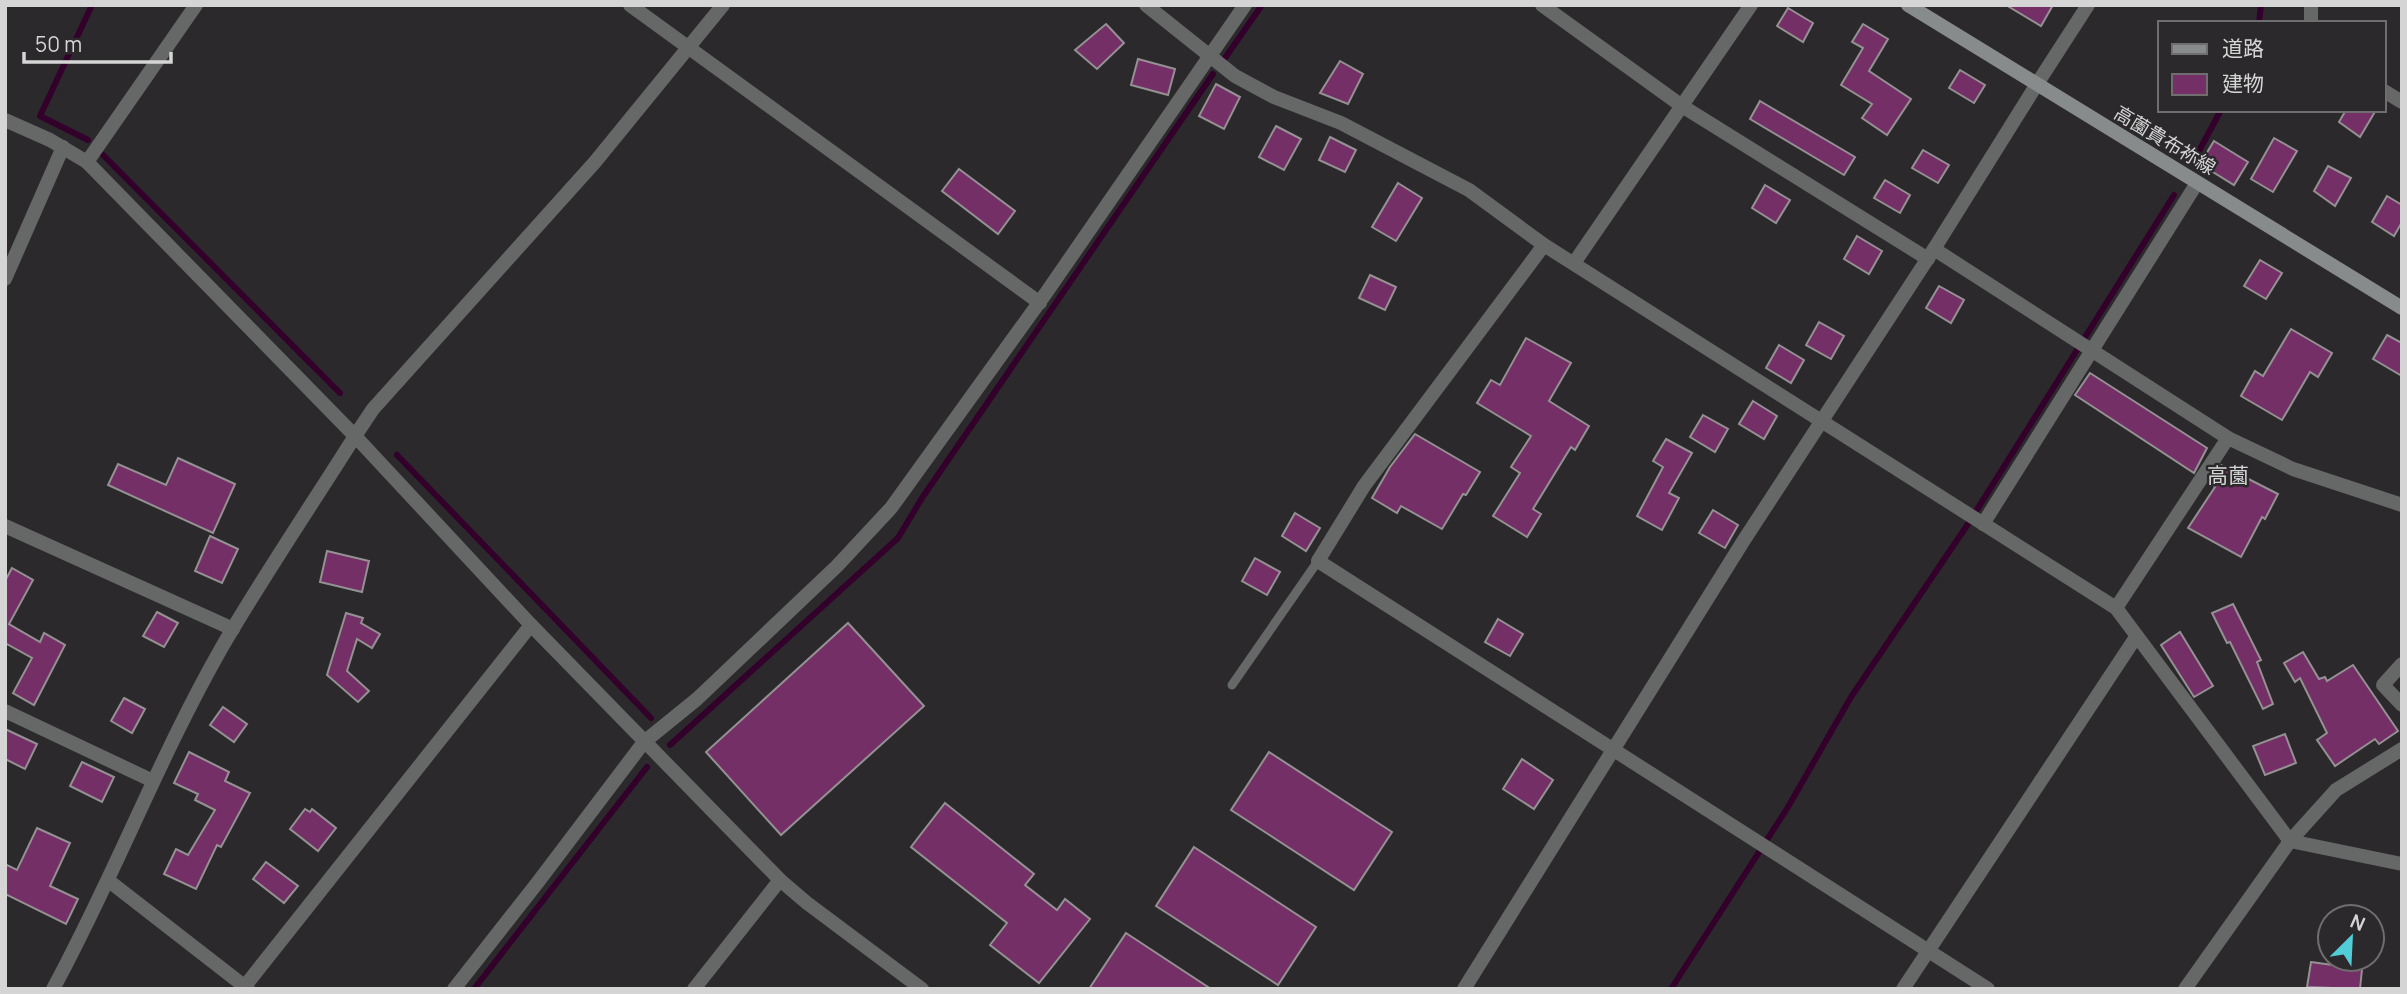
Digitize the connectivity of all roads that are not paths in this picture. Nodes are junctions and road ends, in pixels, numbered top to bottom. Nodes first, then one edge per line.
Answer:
1 (196, 5) edge
2 (630, 5) edge
3 (723, 5) edge
4 (1146, 5) edge
5 (1245, 5) edge
6 (1542, 5) edge
7 (1751, 5) edge
8 (1908, 5) edge
9 (2088, 5) edge
10 (689, 49) junction
11 (1209, 56) junction
12 (2037, 84) junction
13 (2386, 92) edge
14 (2402, 102) edge
15 (1682, 106) junction
16 (5, 120) edge
17 (63, 147) junction
18 (87, 162) junction
19 (2197, 183) junction
20 (1544, 245) junction
21 (1931, 254) junction
22 (1574, 263) junction
23 (5, 279) edge
24 (1040, 303) junction
25 (2402, 308) edge
26 (2087, 346) junction
27 (1822, 423) junction
28 (355, 436) junction
29 (2228, 438) junction
30 (2402, 505) edge
31 (1977, 520) junction
32 (5, 526) edge
33 (1318, 562) junction
34 (2116, 608) junction
35 (531, 625) junction
36 (233, 629) junction
37 (2136, 637) junction
38 (2402, 664) edge
39 (1231, 685) dead end
40 (2402, 705) edge
41 (5, 711) edge
42 (644, 742) junction
43 (2402, 749) edge
44 (1614, 750) junction
45 (153, 781) junction
46 (2290, 841) junction
47 (2402, 864) edge
48 (780, 880) junction
49 (109, 881) junction
50 (1926, 951) junction
51 (246, 988) edge
52 (53, 989) edge
53 (454, 989) edge
54 (694, 989) edge
55 (922, 989) edge
56 (1464, 989) edge
57 (1903, 989) edge
58 (1988, 989) edge
59 (2185, 989) edge

1 - 18 street
2 - 10 street
3 - 10 street
4 - 11 street
5 - 11 street
6 - 15 street
7 - 15 street
8 - 12 main road, 高薗貴布祢線
9 - 12 street
10 - 24 street
10 - 28 street
11 - 20 street
11 - 24 street
12 - 19 main road, 高薗貴布祢線
12 - 21 street
13 - 14 street
15 - 21 street
15 - 22 street
16 - 17 street
17 - 18 street
17 - 23 street
18 - 28 street
19 - 25 main road, 高薗貴布祢線
19 - 26 street
20 - 22 street
20 - 33 street
21 - 26 street
21 - 27 street
22 - 27 street
24 - 42 street
26 - 29 street
26 - 31 street
27 - 31 street
27 - 44 street
28 - 35 street
28 - 36 street
29 - 30 street
29 - 34 street
31 - 34 street
32 - 36 street
33 - 39 lane
33 - 44 street
34 - 37 street
35 - 42 street
35 - 51 street
36 - 45 street
37 - 46 street
37 - 50 street
38 - 40 street
41 - 45 street
42 - 48 street
42 - 53 street
43 - 46 street
44 - 50 street
44 - 56 street
45 - 49 street
46 - 47 street
46 - 59 street
48 - 54 street
48 - 55 street
49 - 51 street
49 - 52 street
50 - 57 street
50 - 58 street

